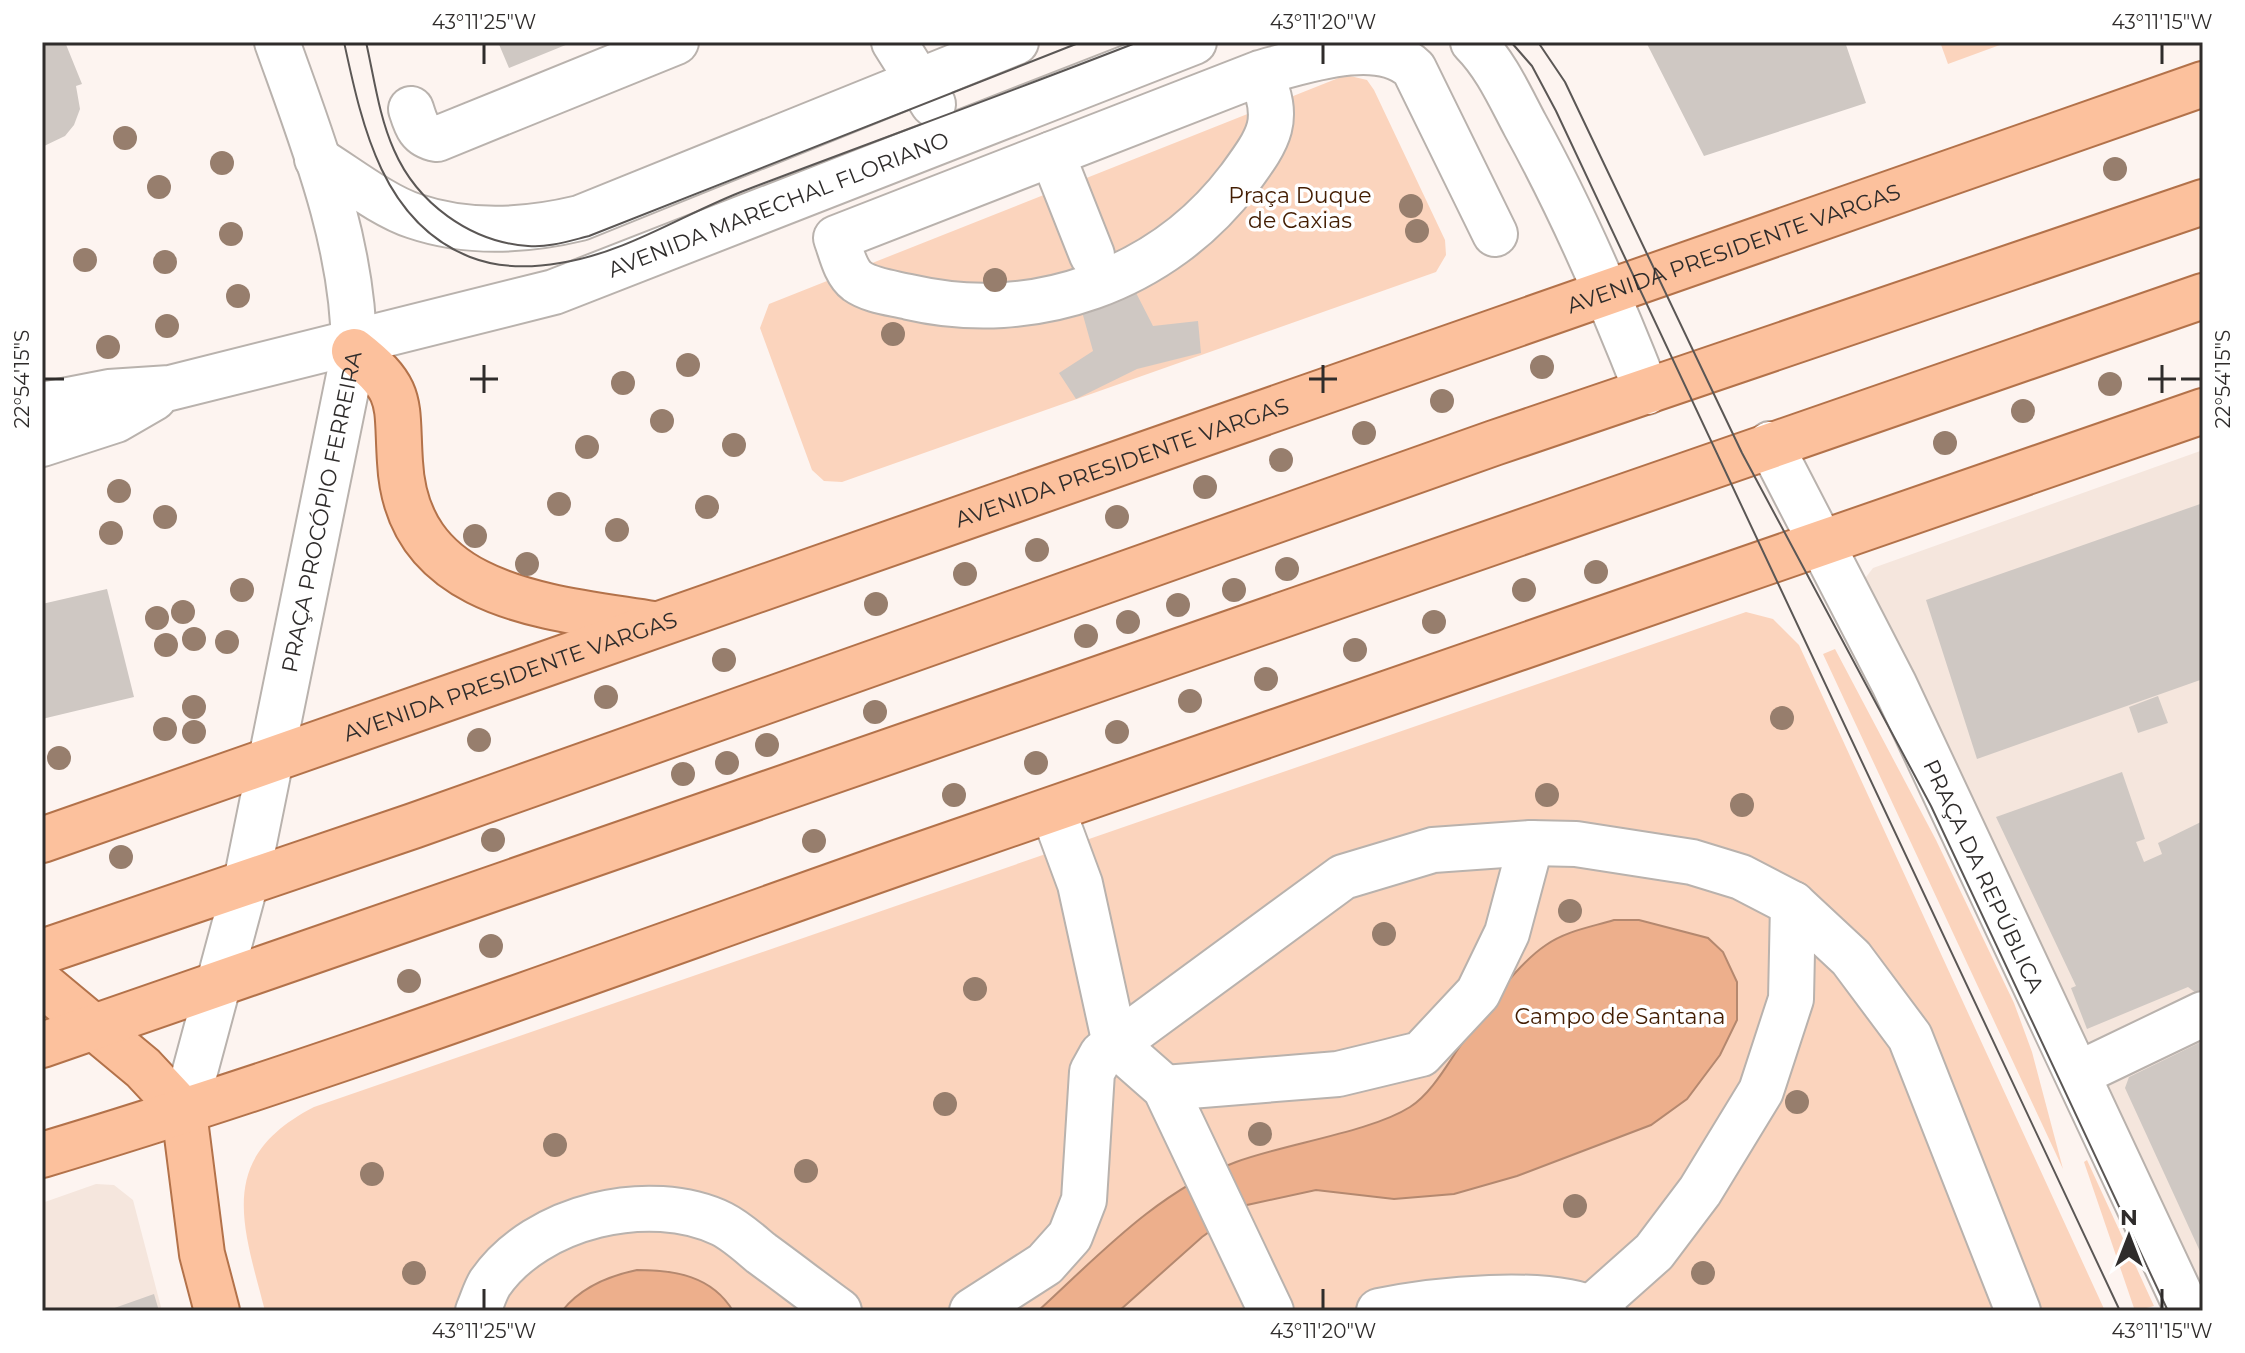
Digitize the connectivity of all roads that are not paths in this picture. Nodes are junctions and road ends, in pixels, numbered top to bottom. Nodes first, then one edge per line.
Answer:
1 (277, 42) edge
2 (676, 42) edge
3 (894, 42) edge
4 (1016, 42) edge
5 (1194, 42) edge
6 (1473, 42) edge
7 (1135, 64) junction
8 (1260, 73) junction
9 (920, 79) junction
10 (2203, 84) edge
11 (411, 109) dead end
12 (1155, 114) junction
13 (944, 139) junction
14 (1052, 154) junction
15 (317, 159) junction
16 (967, 187) junction
17 (2203, 202) edge
18 (1495, 234) dead end
19 (1092, 255) dead end
20 (1607, 290) junction
21 (2203, 296) edge
22 (2203, 318) edge
23 (2103, 330) junction
24 (354, 346) junction
25 (170, 388) junction
26 (1647, 392) junction
27 (42, 405) edge
28 (2203, 411) edge
29 (42, 444) edge
30 (1770, 444) junction
31 (1821, 544) junction
32 (655, 624) junction
33 (272, 761) junction
34 (1053, 811) junction
35 (42, 840) edge
36 (1531, 843) junction
37 (246, 882) junction
38 (1793, 904) junction
39 (42, 952) edge
40 (42, 984) edge
41 (220, 984) junction
42 (2203, 1014) edge
43 (94, 1027) junction
44 (1115, 1044) junction
45 (42, 1045) edge
46 (2078, 1074) junction
47 (1165, 1088) junction
48 (184, 1112) junction
49 (42, 1155) edge
50 (1597, 1310) edge
51 (217, 1311) edge
52 (478, 1311) edge
53 (839, 1311) edge
54 (972, 1311) edge
55 (1271, 1311) edge
56 (1379, 1311) edge
57 (2018, 1311) edge
58 (2188, 1311) edge

1 - 15 street
2 - 11 street
3 - 9 street
4 - 9 street
5 - 7 street, AVENIDA MARECHAL FLORIANO
6 - 20 street
7 - 12 street
7 - 13 street, AVENIDA MARECHAL FLORIANO
8 - 12 street
8 - 16 street
8 - 18 street
9 - 13 street
9 - 15 street
10 - 20 main road, AVENIDA PRESIDENTE VARGAS
12 - 14 street
13 - 16 street
13 - 24 street, AVENIDA MARECHAL FLORIANO
14 - 16 street
14 - 19 street
15 - 24 street
17 - 26 main road
20 - 26 street
20 - 32 main road, AVENIDA PRESIDENTE VARGAS
21 - 23 main road
22 - 23 main road
23 - 30 main road
24 - 25 street, PRAÇA PROCÓPIO FERREIRA
24 - 32 main road
24 - 33 street, PRAÇA PROCÓPIO FERREIRA
25 - 27 street, PRAÇA PROCÓPIO FERREIRA
25 - 29 street
26 - 37 main road
28 - 31 main road
30 - 31 street, PRAÇA DA REPÚBLICA
30 - 41 main road
31 - 34 main road
31 - 46 street, PRAÇA DA REPÚBLICA
32 - 33 main road, AVENIDA PRESIDENTE VARGAS
33 - 35 main road, AVENIDA PRESIDENTE VARGAS
33 - 37 street, PRAÇA PROCÓPIO FERREIRA
34 - 44 street
34 - 48 main road
36 - 38 street
36 - 44 street
36 - 47 street
37 - 39 main road
37 - 41 street, PRAÇA PROCÓPIO FERREIRA
38 - 50 street
38 - 57 street
40 - 43 main road
41 - 43 main road
41 - 48 street, PRAÇA PROCÓPIO FERREIRA
42 - 46 street
43 - 45 main road
43 - 48 main road
44 - 47 street
44 - 54 street
46 - 58 street, PRAÇA DA REPÚBLICA
47 - 55 street
48 - 49 main road
48 - 51 main road
50 - 56 street
52 - 53 street

